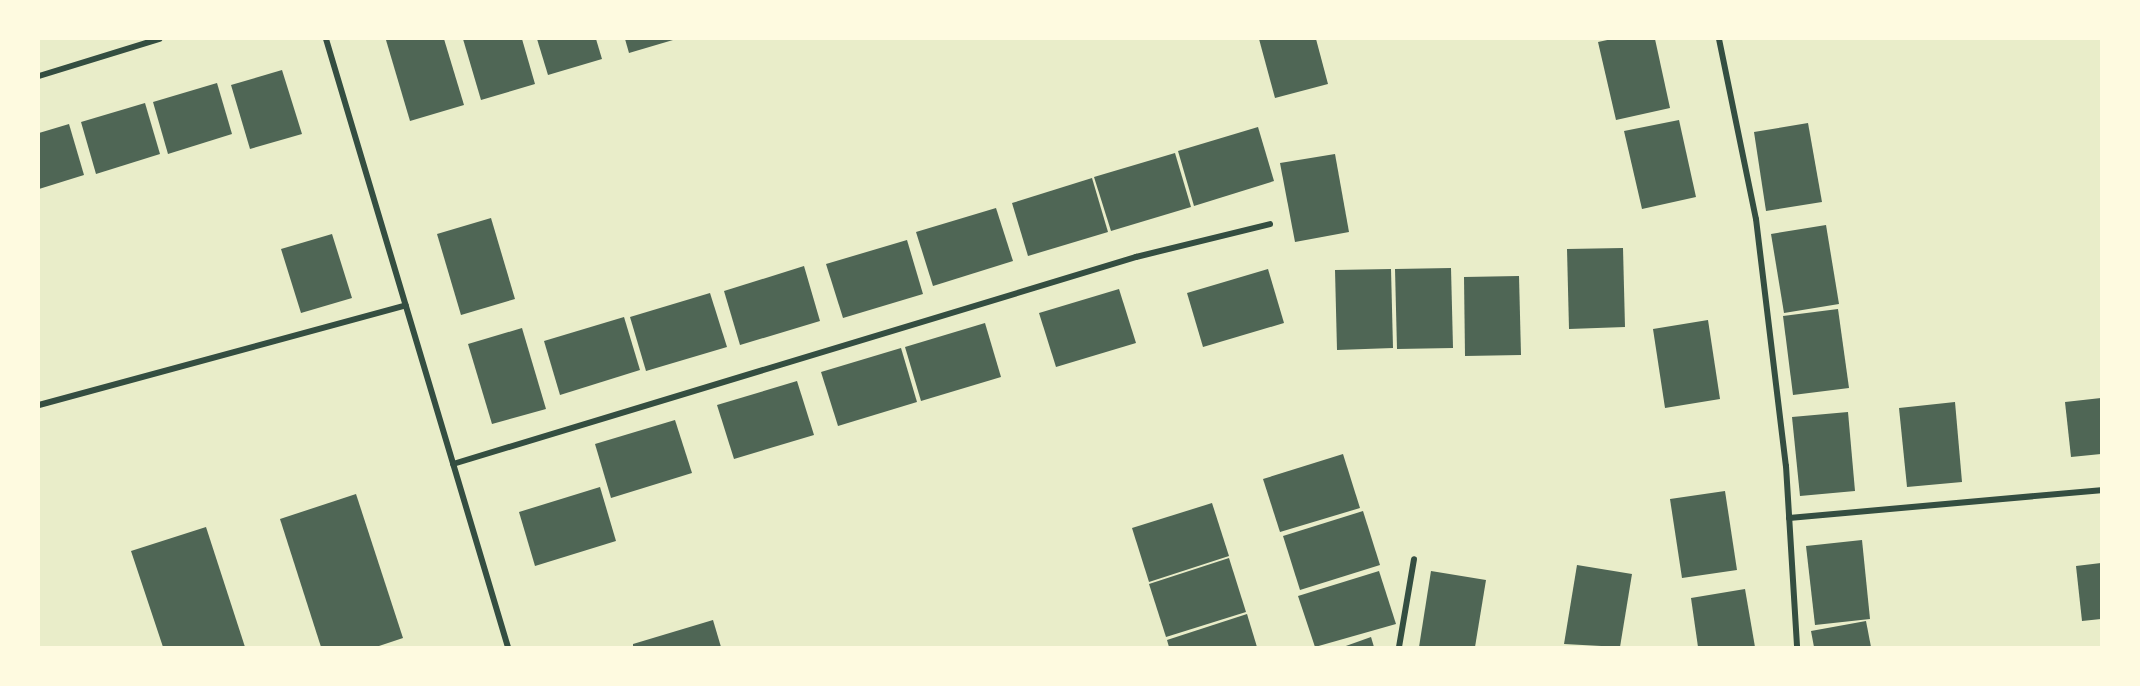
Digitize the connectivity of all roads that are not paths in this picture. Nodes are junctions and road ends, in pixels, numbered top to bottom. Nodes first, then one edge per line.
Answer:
1 (159, 39) edge
2 (326, 39) edge
3 (1719, 39) edge
4 (39, 76) edge
5 (1270, 225) dead end
6 (406, 305) junction
7 (39, 405) edge
8 (453, 464) junction
9 (2101, 490) edge
10 (1789, 518) junction
11 (1414, 559) dead end
12 (508, 647) edge
13 (1399, 647) edge
14 (1797, 647) edge

1 - 4 street
2 - 6 street
3 - 10 street
5 - 8 street
6 - 7 street
6 - 8 street
8 - 12 street
9 - 10 street
10 - 14 street
11 - 13 street

